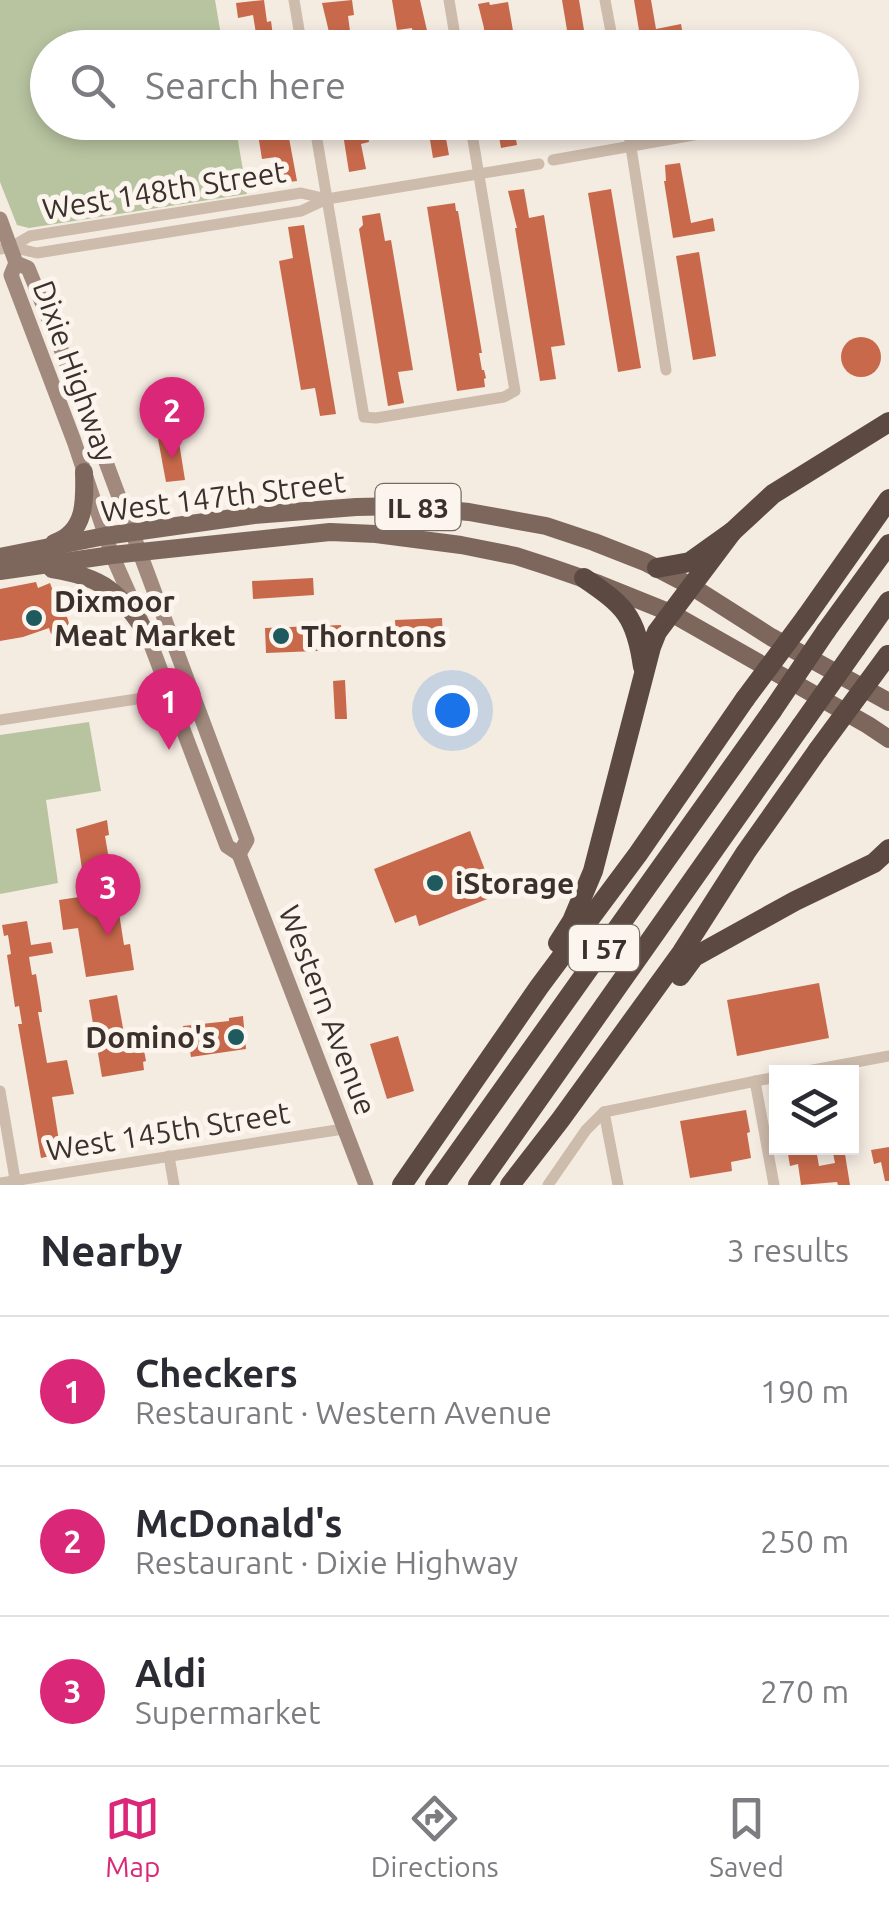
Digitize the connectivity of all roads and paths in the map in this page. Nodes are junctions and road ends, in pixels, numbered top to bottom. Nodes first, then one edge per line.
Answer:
1 (294, 0) edge
2 (450, 0) edge
3 (606, 0) edge
4 (299, 30) edge
5 (454, 30) edge
6 (611, 30) edge
7 (317, 140) edge
8 (473, 140) edge
9 (631, 140) edge
10 (666, 140) edge
11 (632, 146) junction
12 (553, 160) dead end
13 (539, 164) dead end
14 (478, 173) junction
15 (327, 199) junction
16 (203, 210) junction
17 (0, 219) edge
18 (206, 227) junction
19 (9, 253) edge
20 (666, 370) dead end
21 (889, 422) edge
22 (84, 472) junction
23 (889, 500) edge
24 (732, 532) junction
25 (132, 533) junction
26 (105, 536) junction
27 (889, 544) edge
28 (140, 552) junction
29 (112, 555) junction
30 (0, 557) edge
31 (26, 560) junction
32 (656, 568) junction
33 (0, 571) edge
34 (584, 578) junction
35 (691, 586) junction
36 (889, 602) edge
37 (670, 614) junction
38 (148, 634) junction
39 (888, 654) edge
40 (644, 673) junction
41 (169, 694) junction
42 (889, 702) edge
43 (0, 720) edge
44 (889, 739) edge
45 (889, 849) edge
46 (239, 854) junction
47 (539, 987) junction
48 (889, 1056) edge
49 (840, 1065) edge
50 (769, 1079) edge
51 (755, 1082) junction
52 (0, 1091) edge
53 (604, 1112) junction
54 (561, 1120) junction
55 (343, 1128) junction
56 (169, 1156) junction
57 (0, 1182) edge
58 (15, 1183) edge
59 (174, 1185) edge
60 (366, 1185) edge
61 (402, 1185) edge
62 (435, 1185) edge
63 (478, 1185) edge
64 (510, 1185) edge
65 (548, 1185) edge
66 (618, 1185) edge
67 (774, 1185) edge

1 - 4 street
2 - 5 street
3 - 6 street
7 - 15 street
8 - 14 street
9 - 11 street
10 - 11 street
11 - 12 street
11 - 20 street
13 - 14 street, West 148th Street
14 - 15 street, West 148th Street
14 - 15 street
15 - 16 street, West 148th Street
15 - 18 street, West 148th Street
16 - 18 street
16 - 19 street, West 148th Street
17 - 19 main road, Dixie Highway
18 - 19 street, West 148th Street
19 - 22 main road, Dixie Highway
19 - 25 main road, Dixie Highway
21 - 24 highway
22 - 26 main road, Dixie Highway
22 - 31 main road
23 - 47 highway, bridge
24 - 32 highway
24 - 35 highway
25 - 26 main road, West 147th Street / IL 83
25 - 28 main road, Dixie Highway
25 - 32 main road, West 147th Street / IL 83
26 - 29 main road, Dixie Highway
26 - 31 main road, West 147th Street / IL 83
27 - 62 highway, I 57, bridge
28 - 29 main road, West 147th Street / IL 83
28 - 34 main road, West 147th Street / IL 83
28 - 46 main road, Western Avenue
29 - 31 main road, West 147th Street / IL 83
29 - 38 main road, Western Avenue
30 - 31 main road, West 147th Street / IL 83
31 - 33 main road, West 147th Street / IL 83
31 - 38 main road
32 - 35 main road, West 147th Street / IL 83
34 - 37 main road, West 147th Street / IL 83
34 - 40 highway
35 - 37 highway
35 - 42 main road, West 147th Street / IL 83
36 - 63 highway, I 57, bridge
37 - 40 highway
37 - 44 main road, West 147th Street / IL 83
38 - 41 main road, Western Avenue
39 - 54 highway, bridge
40 - 47 highway
41 - 43 street
41 - 46 main road, Western Avenue
45 - 54 highway
46 - 55 main road, Western Avenue
47 - 61 highway
48 - 49 street
50 - 51 street
51 - 53 street
51 - 67 street
52 - 58 street
53 - 65 street
53 - 66 street
54 - 64 highway
55 - 56 street, West 145th Street
55 - 60 main road, Western Avenue
56 - 58 street, West 145th Street
56 - 59 street
57 - 58 street, West 145th Street

